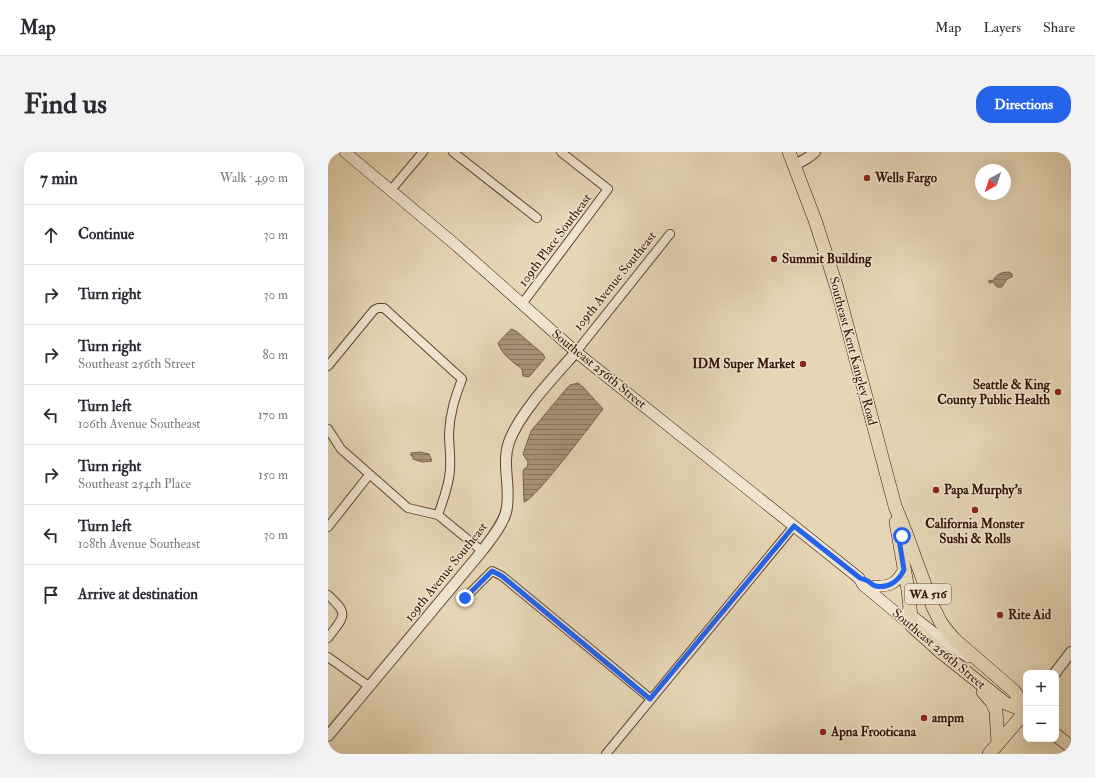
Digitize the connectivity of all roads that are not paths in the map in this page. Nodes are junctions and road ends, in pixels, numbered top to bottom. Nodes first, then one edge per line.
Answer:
1 (345, 152) edge
2 (422, 152) edge
3 (453, 152) edge
4 (561, 152) edge
5 (790, 152) edge
6 (815, 152) edge
7 (795, 165) junction
8 (391, 190) junction
9 (537, 218) dead end
10 (670, 234) dead end
11 (522, 304) junction
12 (576, 352) junction
13 (328, 366) edge
14 (328, 428) edge
15 (369, 474) junction
16 (895, 506) junction
17 (438, 515) junction
18 (794, 526) junction
19 (328, 527) edge
20 (898, 533) junction
21 (482, 551) junction
22 (904, 570) junction
23 (921, 574) junction
24 (860, 578) junction
25 (875, 586) junction
26 (328, 595) edge
27 (465, 598) dead end
28 (912, 621) junction
29 (328, 638) edge
30 (1071, 652) edge
31 (328, 657) edge
32 (985, 667) junction
33 (1057, 670) edge
34 (974, 679) junction
35 (370, 687) junction
36 (650, 699) junction
37 (1023, 714) edge
38 (328, 736) edge
39 (1059, 737) edge
40 (998, 743) junction
41 (1071, 747) edge
42 (606, 754) edge
43 (989, 754) edge

1 - 8 main road, Southeast 256th Street
2 - 8 street
3 - 9 street
4 - 11 street, 109th Place Southeast
5 - 7 main road, Southeast Kent Kangley Road / WA 516
6 - 7 street
7 - 16 main road, Southeast Kent Kangley Road / WA 516
8 - 11 main road, Southeast 256th Street
10 - 12 street, 109th Avenue Southeast
11 - 12 main road, Southeast 256th Street
12 - 18 main road, Southeast 256th Street
12 - 21 street, 109th Avenue Southeast
13 - 17 street
14 - 15 street
15 - 17 street
15 - 19 street
16 - 20 main road, Southeast Kent Kangley Road / WA 516
16 - 23 main road, Southeast Kent Kangley Road / WA 516
17 - 21 street
18 - 24 main road, Southeast 256th Street
18 - 36 street
20 - 22 main road, Southeast Kent Kangley Road / WA 516
20 - 23 main road
21 - 35 street, 109th Avenue Southeast
22 - 25 main road
22 - 28 main road, Southeast Kent Kangley Road / WA 516
23 - 32 main road, Southeast Kent Kangley Road / WA 516
24 - 25 main road, Southeast 256th Street
24 - 28 main road, Southeast 256th Street
25 - 28 main road, Southeast 256th Street
26 - 29 street
27 - 36 street
28 - 32 main road, Southeast 256th Street / WA 516
28 - 34 main road, Southeast 256th Street / WA 516
30 - 33 street
31 - 35 street
32 - 34 main road, Southeast 256th Street / WA 516
34 - 40 main road
35 - 38 street, 109th Avenue Southeast
36 - 42 street
37 - 40 main road
39 - 41 main road
40 - 43 main road

